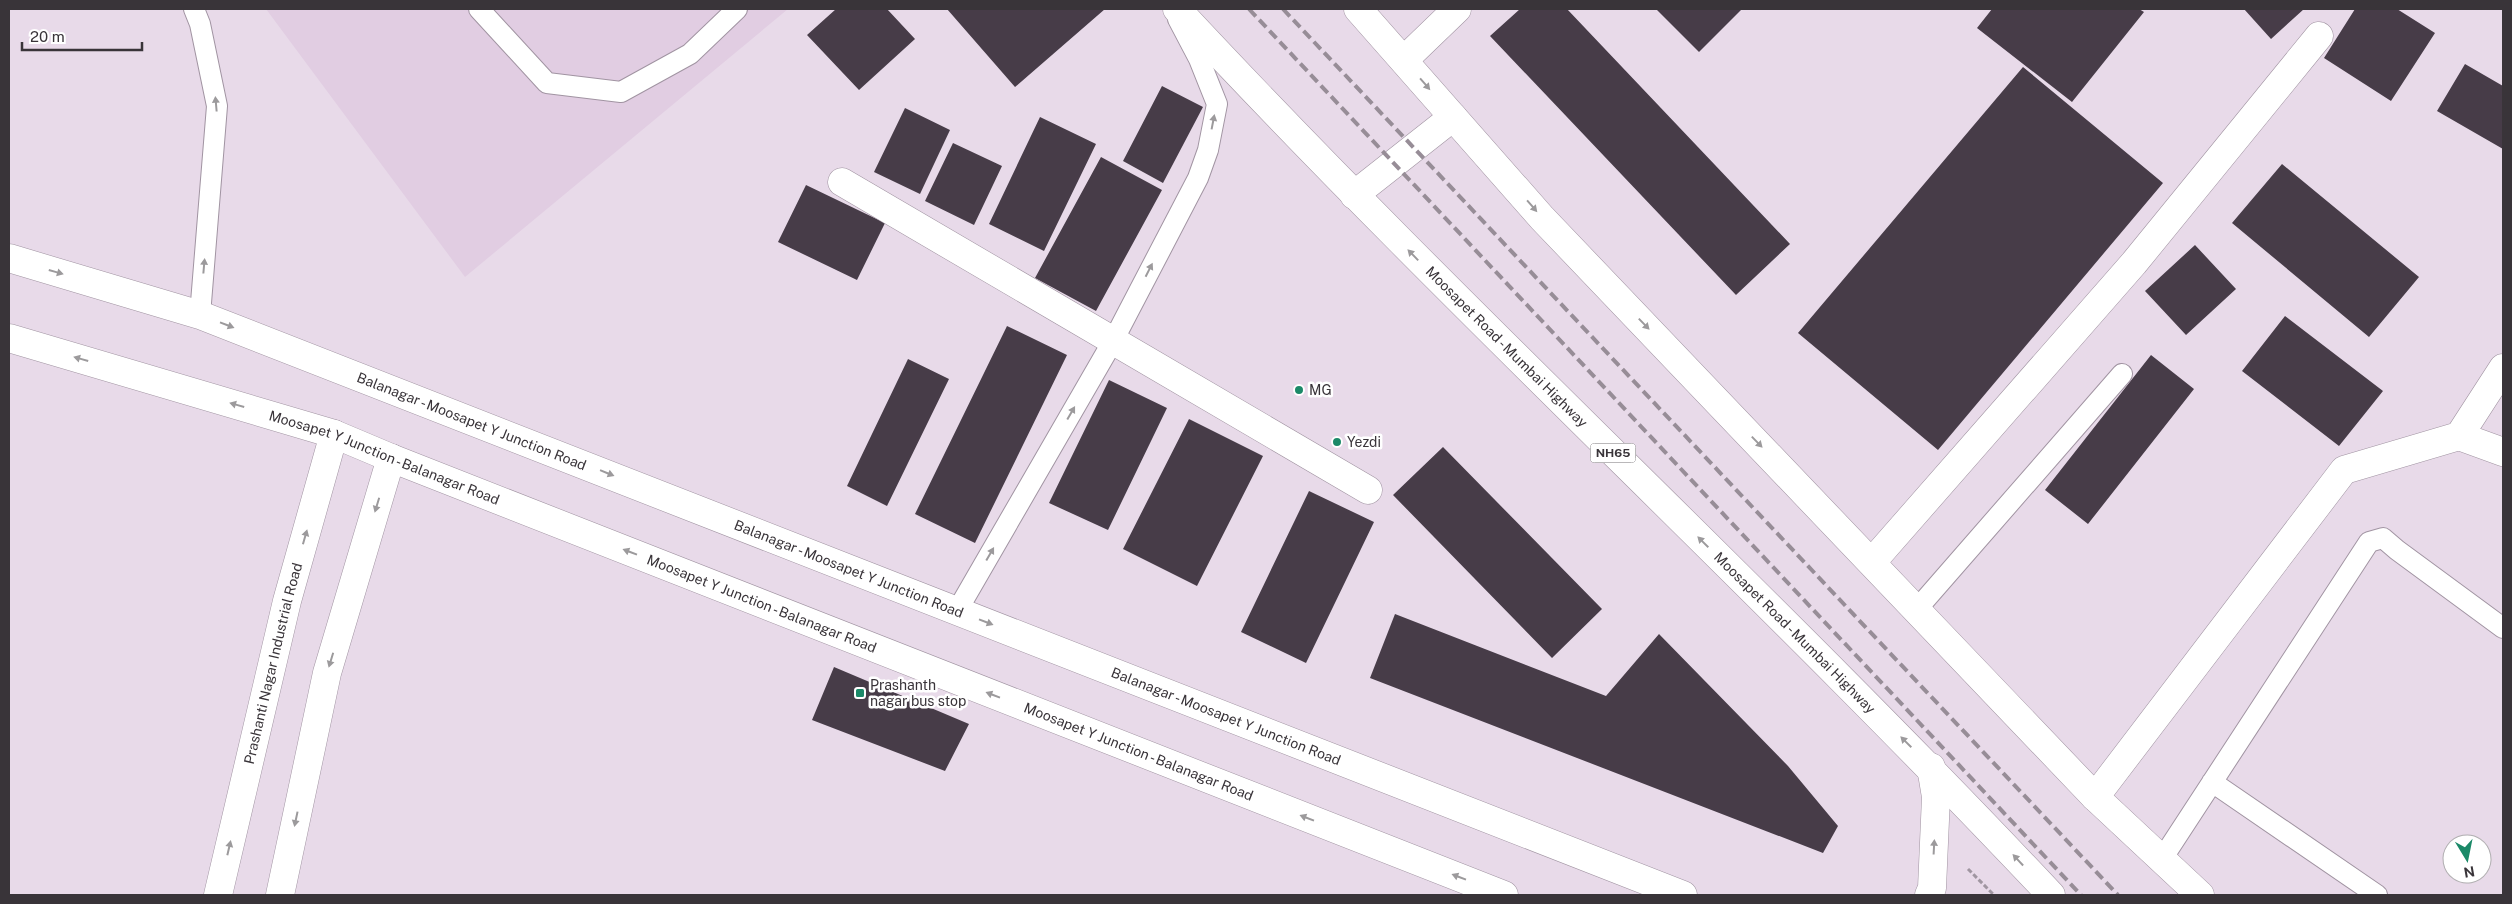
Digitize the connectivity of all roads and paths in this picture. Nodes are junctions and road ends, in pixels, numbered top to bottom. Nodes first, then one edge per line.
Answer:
1 (194, 9) edge
2 (479, 9) edge
3 (737, 9) edge
4 (1173, 9) edge
5 (1177, 9) edge
6 (1358, 9) edge
7 (1457, 9) edge
8 (2319, 36) dead end
9 (1404, 60) junction
10 (1453, 117) junction
11 (842, 182) dead end
12 (1354, 195) junction
13 (9, 258) edge
14 (200, 315) junction
15 (9, 338) edge
16 (1113, 341) junction
17 (2503, 368) edge
18 (2122, 374) dead end
19 (334, 434) junction
20 (2460, 436) junction
21 (2503, 452) edge
22 (391, 458) junction
23 (1368, 490) dead end
24 (1872, 562) junction
25 (1917, 609) junction
26 (957, 611) junction
27 (2503, 628) edge
28 (1931, 768) junction
29 (2212, 782) junction
30 (2095, 797) junction
31 (2162, 859) junction
32 (218, 895) edge
33 (280, 895) edge
34 (1504, 895) edge
35 (1683, 895) edge
36 (1929, 895) edge
37 (2051, 895) edge
38 (2200, 895) edge
39 (2377, 895) edge

14 -> 1 lane
2 - 3 lane
16 -> 4 lane
5 - 12 main road, Moosapet Road - Mumbai Highway / NH65
6 - 9 main road
7 - 9 main road
8 - 24 main road
9 -> 10 main road
10 - 12 main road
10 -> 24 main road
11 - 16 main road
28 -> 12 main road, Moosapet Road - Mumbai Highway / NH65
13 -> 14 main road, Balanagar - Moosapet Y Junction Road
14 -> 26 main road, Balanagar - Moosapet Y Junction Road
19 -> 15 main road, Moosapet Y Junction - Balanagar Road
16 - 23 main road
26 -> 16 lane
17 - 20 main road
18 - 25 lane
19 - 22 main road, Moosapet Y Junction - Balanagar Road
32 -> 19 main road, Prashanti Nagar Industrial Road
20 - 21 main road
20 - 30 main road
22 -> 33 main road
34 -> 22 main road, Moosapet Y Junction - Balanagar Road
24 - 25 main road
25 - 30 main road
26 -> 35 main road, Balanagar - Moosapet Y Junction Road
27 - 29 lane
36 -> 28 main road
37 -> 28 main road, Moosapet Road - Mumbai Highway / NH65
29 - 31 lane
29 - 39 lane
30 - 31 main road
31 - 38 main road

